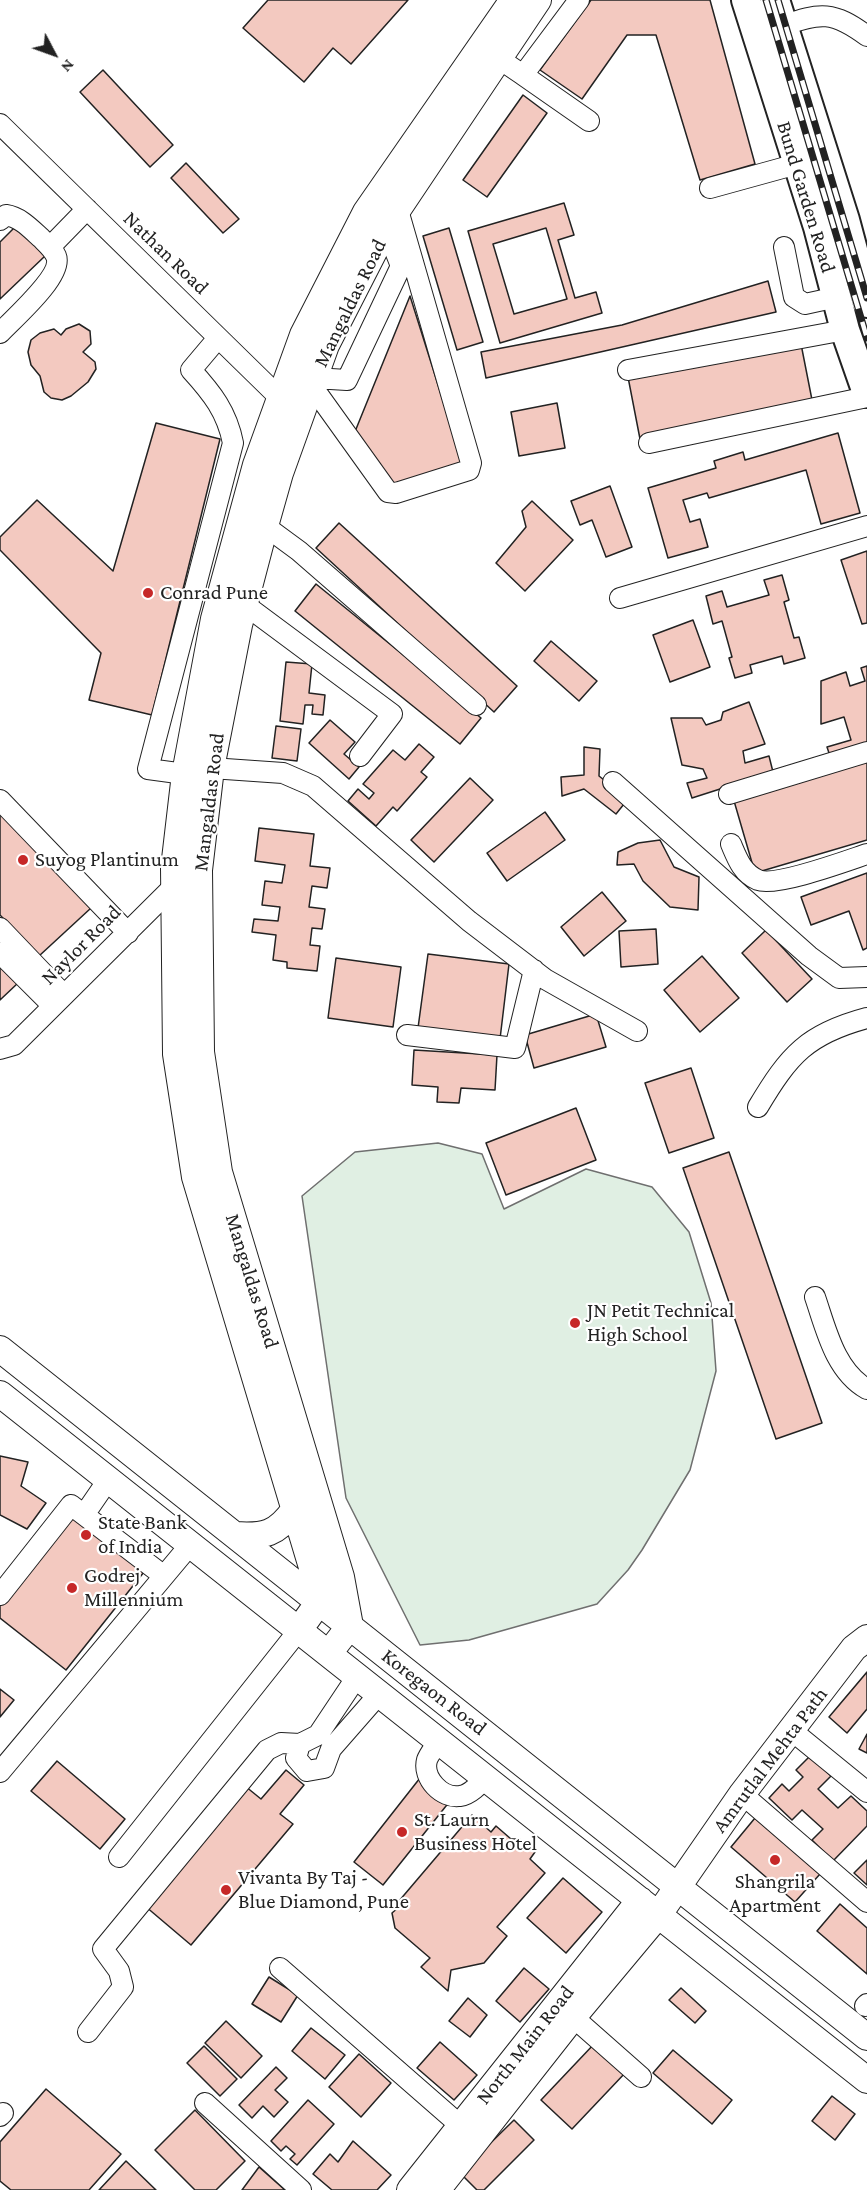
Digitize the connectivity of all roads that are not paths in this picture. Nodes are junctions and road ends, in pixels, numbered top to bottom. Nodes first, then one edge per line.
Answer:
1 (513, 0) edge
2 (538, 0) edge
3 (579, 0) edge
4 (746, 0) edge
5 (778, 13) edge
6 (867, 36) edge
7 (498, 58) junction
8 (523, 75) junction
9 (589, 121) dead end
10 (0, 124) edge
11 (797, 164) junction
12 (710, 188) dead end
13 (87, 209) junction
14 (392, 219) junction
15 (0, 220) edge
16 (50, 247) junction
17 (784, 247) dead end
18 (837, 297) junction
19 (867, 303) edge
20 (845, 330) junction
21 (0, 333) edge
22 (218, 338) junction
23 (628, 370) dead end
24 (302, 392) junction
25 (867, 395) edge
26 (649, 443) dead end
27 (266, 526) junction
28 (867, 526) edge
29 (620, 598) dead end
30 (244, 604) junction
31 (476, 705) dead end
32 (867, 752) edge
33 (360, 756) dead end
34 (211, 768) junction
35 (185, 774) junction
36 (613, 782) dead end
37 (729, 794) dead end
38 (0, 800) edge
39 (731, 844) dead end
40 (867, 854) edge
41 (174, 886) junction
42 (199, 886) junction
43 (0, 928) edge
44 (128, 933) junction
45 (0, 954) edge
46 (534, 970) junction
47 (867, 976) edge
48 (58, 1001) junction
49 (867, 1018) edge
50 (637, 1031) dead end
51 (406, 1035) dead end
52 (0, 1050) edge
53 (758, 1107) dead end
54 (815, 1297) dead end
55 (0, 1349) edge
56 (867, 1389) edge
57 (0, 1394) edge
58 (108, 1480) junction
59 (294, 1510) junction
60 (84, 1515) junction
61 (235, 1535) junction
62 (190, 1545) junction
63 (164, 1576) junction
64 (0, 1595) edge
65 (319, 1602) junction
66 (350, 1626) junction
67 (299, 1630) junction
68 (867, 1638) edge
69 (329, 1653) junction
70 (358, 1676) junction
71 (380, 1693) junction
72 (791, 1730) junction
73 (440, 1740) junction
74 (300, 1744) junction
75 (0, 1772) edge
76 (486, 1777) junction
77 (867, 1792) edge
78 (742, 1794) junction
79 (119, 1857) dead end
80 (680, 1886) junction
81 (867, 1902) edge
82 (649, 1907) junction
83 (280, 1968) dead end
84 (573, 2017) junction
85 (88, 2032) dead end
86 (867, 2037) edge
87 (641, 2077) dead end
88 (867, 2080) edge
89 (205, 2103) dead end
90 (461, 2126) junction
91 (301, 2190) edge
92 (410, 2190) edge
93 (437, 2190) edge

1 - 24 main road, Mangaldas Road
2 - 7 main road, Mangaldas Road
3 - 8 street
4 - 11 highway, Bund Garden Road
5 - 6 street
5 - 19 highway, Bund Garden Road
7 - 8 street
7 - 14 main road, Mangaldas Road
8 - 9 street
10 - 13 street, Nathan Road
11 - 12 street
11 - 18 highway, Bund Garden Road
13 - 16 street
13 - 22 street, Nathan Road
14 - 24 main road, Mangaldas Road
14 - 24 street
14 - 24 street, Nathan Road
15 - 16 street
16 - 21 street
17 - 18 street
18 - 20 highway, Bund Garden Road
20 - 23 street
20 - 25 highway, Bund Garden Road
22 - 24 street, Nathan Road
22 - 35 street
24 - 27 main road, Mangaldas Road
24 - 35 main road, Mangaldas Road
25 - 26 street
27 - 30 main road, Mangaldas Road
27 - 31 street
28 - 29 street
30 - 33 street
30 - 34 main road, Mangaldas Road
32 - 37 street
34 - 42 main road, Mangaldas Road
34 - 46 street
35 - 41 main road, Mangaldas Road
36 - 47 street
38 - 44 street
39 - 40 street
41 - 42 street
41 - 44 street, Naylor Road
41 - 59 main road, Mangaldas Road
42 - 66 main road, Mangaldas Road
43 - 48 street
44 - 48 street, Naylor Road
45 - 48 street
46 - 50 street
46 - 51 street
48 - 52 street, Naylor Road
49 - 53 street
54 - 56 street
55 - 61 main road, Koregaon Road
57 - 58 main road, Koregaon Road
58 - 60 street
58 - 62 main road, Koregaon Road
59 - 61 main road
59 - 65 main road, Mangaldas Road
60 - 63 street
60 - 64 street
61 - 65 main road, Koregaon Road
62 - 63 street
62 - 67 main road, Koregaon Road
63 - 75 street
65 - 66 main road, Koregaon Road
65 - 67 main road
66 - 69 main road
66 - 80 main road, Koregaon Road
67 - 69 main road, Koregaon Road
67 - 79 street
68 - 72 main road, Amrutlal Mehta Path
69 - 70 main road, Koregaon Road
70 - 71 main road, Koregaon Road
70 - 74 street
71 - 73 main road, Koregaon Road
71 - 74 street
72 - 77 street
72 - 78 main road, Amrutlal Mehta Path
73 - 76 main road, Koregaon Road
73 - 76 street
74 - 85 street
76 - 82 main road, Koregaon Road
78 - 80 main road, Amrutlal Mehta Path
78 - 81 street
80 - 82 main road, Amrutlal Mehta Path
80 - 86 main road, Koregaon Road
82 - 84 main road, North Main Road
82 - 88 main road, Koregaon Road
82 - 90 main road, North Main Road
83 - 90 street
84 - 87 street
84 - 93 main road, North Main Road
89 - 91 street
90 - 92 main road, North Main Road

